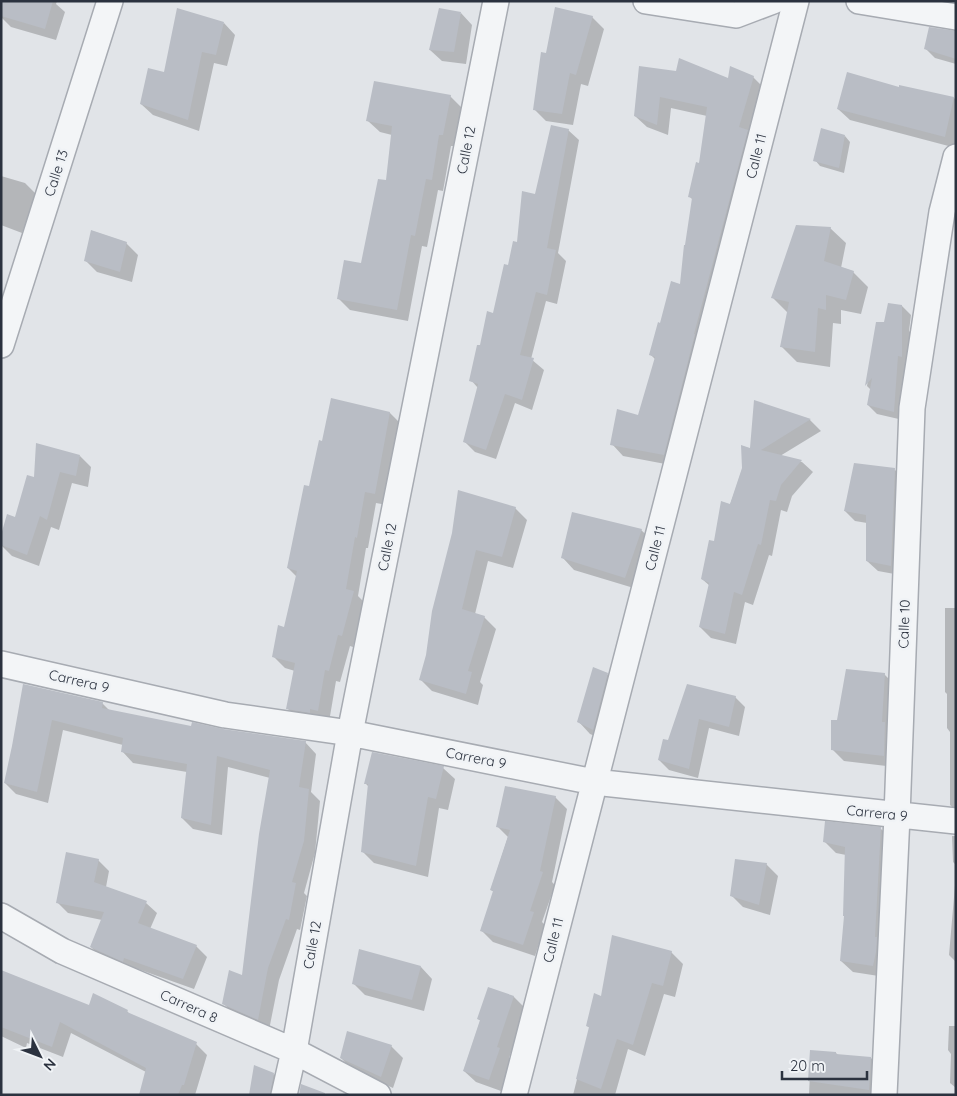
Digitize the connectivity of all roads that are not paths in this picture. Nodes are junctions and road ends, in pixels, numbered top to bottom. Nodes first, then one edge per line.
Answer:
1 (110, 1) edge
2 (496, 1) edge
3 (646, 1) edge
4 (773, 1) edge
5 (796, 1) edge
6 (859, 1) edge
7 (956, 16) edge
8 (956, 156) edge
9 (1, 345) edge
10 (1, 664) edge
11 (350, 733) junction
12 (594, 782) junction
13 (897, 816) junction
14 (956, 820) edge
15 (1, 916) edge
16 (294, 1052) junction
17 (284, 1095) edge
18 (378, 1095) edge
19 (514, 1095) edge
20 (884, 1095) edge

1 - 9 street, Calle 13
2 - 11 street, Calle 12
3 - 4 street
5 - 12 street, Calle 11
6 - 7 street
8 - 13 street, Calle 10
10 - 11 street, Carrera 9
11 - 12 street, Carrera 9
11 - 16 street, Calle 12
12 - 13 street, Carrera 9
12 - 19 street, Calle 11
13 - 14 street, Carrera 9
13 - 20 street, Calle 10
15 - 16 street, Carrera 8
16 - 17 street, Calle 12
16 - 18 street, Carrera 8

